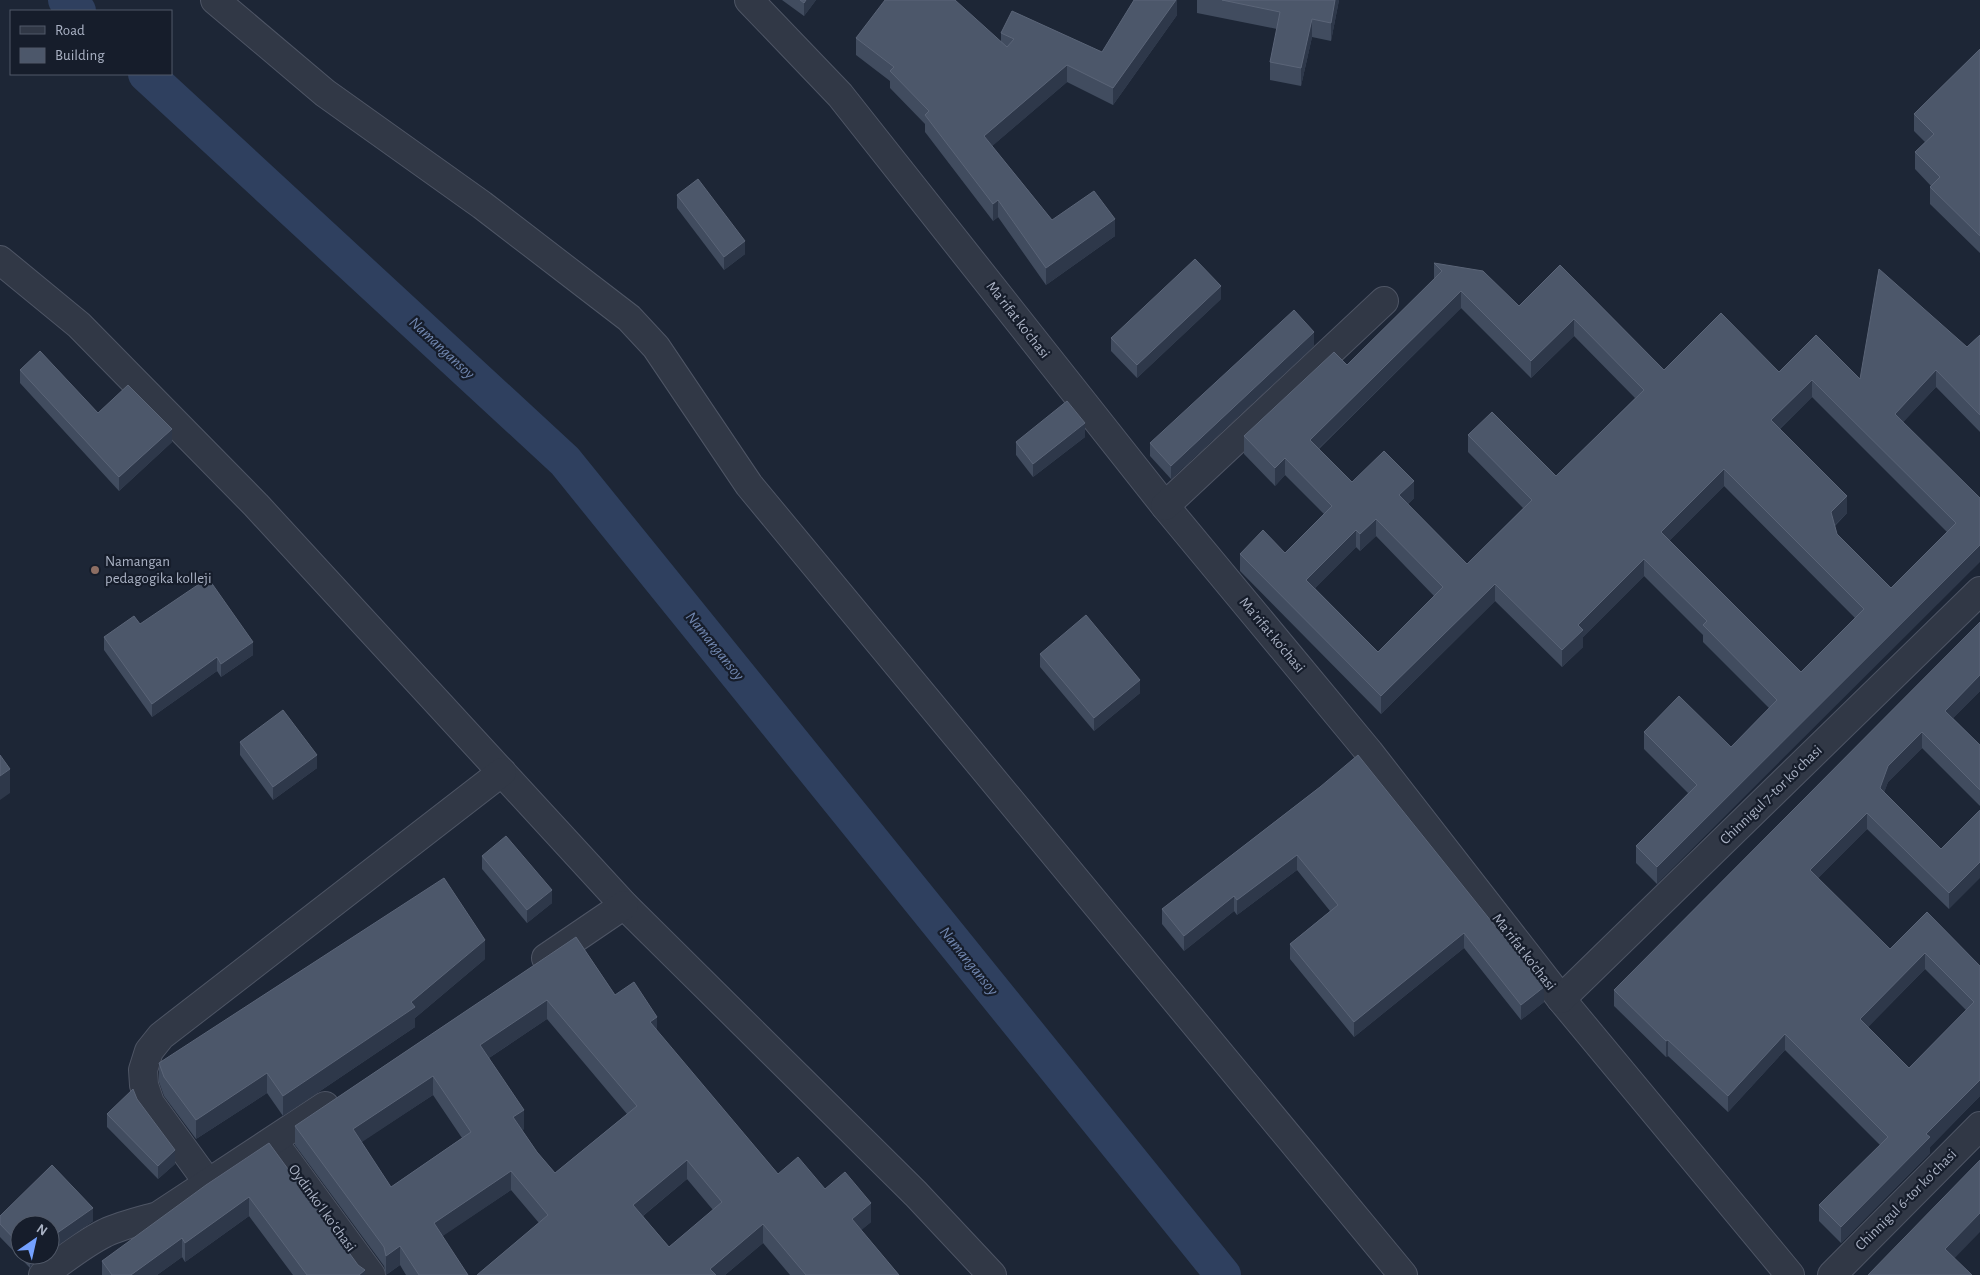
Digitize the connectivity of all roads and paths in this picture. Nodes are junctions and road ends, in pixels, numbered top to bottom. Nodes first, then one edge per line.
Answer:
1 (215, 0) edge
2 (748, 0) edge
3 (0, 260) edge
4 (1384, 301) dead end
5 (1165, 506) junction
6 (1980, 591) edge
7 (502, 772) junction
8 (624, 905) junction
9 (526, 971) edge
10 (1561, 999) junction
11 (346, 1092) edge
12 (1980, 1126) edge
13 (273, 1141) junction
14 (209, 1184) junction
15 (43, 1275) edge
16 (371, 1275) edge
17 (992, 1275) edge
18 (1403, 1275) edge
19 (1790, 1275) edge
20 (1832, 1275) edge

1 - 18 street
2 - 5 street, Maʼrifat ko'chasi
3 - 7 street
4 - 5 street
5 - 10 street, Maʼrifat ko'chasi
6 - 10 street, Chinnigul 7-tor koʻchasi
7 - 8 street
7 - 14 street
8 - 9 street
8 - 17 street
10 - 19 street, Maʼrifat ko'chasi
11 - 13 street
12 - 20 street, Chinnigul 6-tor koʻchasi
13 - 14 street
13 - 16 street, Oydinkoʻl koʻchasi
14 - 15 street

